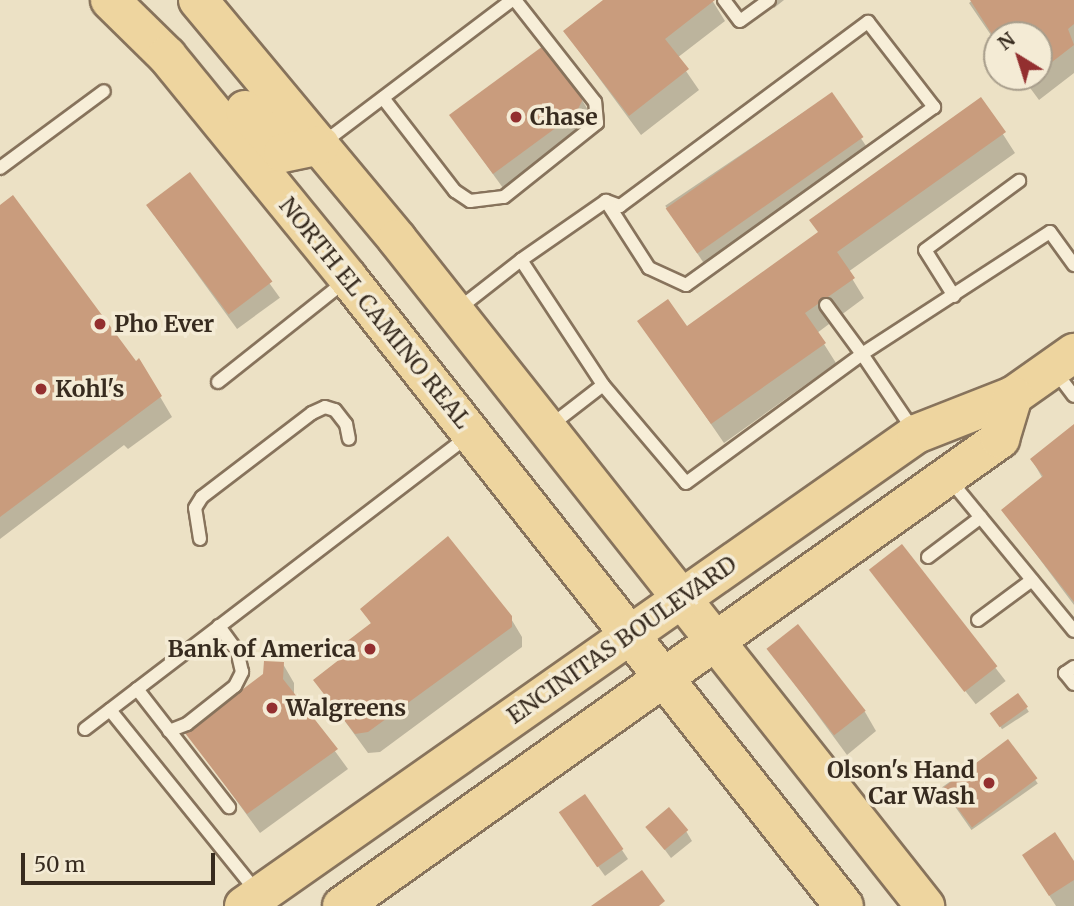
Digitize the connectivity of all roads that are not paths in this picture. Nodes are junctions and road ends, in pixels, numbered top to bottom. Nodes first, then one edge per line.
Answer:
1 (110, 0) edge
2 (198, 0) edge
3 (513, 0) edge
4 (724, 0) edge
5 (769, 0) edge
6 (167, 56) junction
7 (104, 91) dead end
8 (383, 98) junction
9 (320, 145) junction
10 (0, 168) edge
11 (1019, 181) dead end
12 (606, 201) junction
13 (521, 260) junction
14 (1074, 265) edge
15 (348, 278) junction
16 (954, 296) junction
17 (826, 305) dead end
18 (455, 312) junction
19 (862, 354) junction
20 (1067, 372) edge
21 (218, 382) dead end
22 (603, 385) junction
23 (1013, 396) junction
24 (547, 428) junction
25 (471, 433) junction
26 (916, 434) junction
27 (349, 439) dead end
28 (948, 477) junction
29 (981, 517) junction
30 (200, 539) dead end
31 (928, 557) dead end
32 (1032, 580) junction
33 (683, 598) junction
34 (978, 620) dead end
35 (219, 626) junction
36 (1074, 631) edge
37 (629, 636) junction
38 (716, 641) junction
39 (1074, 667) edge
40 (662, 679) junction
41 (1074, 684) edge
42 (137, 690) junction
43 (110, 710) junction
44 (85, 729) dead end
45 (169, 731) junction
46 (229, 807) dead end
47 (252, 900) edge
48 (342, 906) edge
49 (845, 906) edge
50 (925, 906) edge

1 - 6 main road, NORTH EL CAMINO REAL
2 - 9 main road
3 - 8 lane
3 - 8 lane
4 - 5 lane
6 - 9 main road
6 - 15 main road, NORTH EL CAMINO REAL
7 - 10 lane
8 - 9 lane
9 - 18 main road
11 - 16 lane
12 - 12 lane
12 - 13 lane
13 - 18 lane
13 - 22 lane
14 - 16 lane
15 - 21 lane
15 - 25 main road, NORTH EL CAMINO REAL
16 - 19 lane
17 - 19 lane
18 - 24 main road
19 - 22 lane
19 - 26 lane
20 - 23 main road, ENCINITAS BOULEVARD
22 - 24 lane
23 - 26 main road, ENCINITAS BOULEVARD
23 - 28 main road
24 - 33 main road
25 - 35 lane
25 - 37 main road, NORTH EL CAMINO REAL
26 - 33 main road, ENCINITAS BOULEVARD
27 - 30 lane
28 - 29 lane
28 - 38 main road
29 - 31 lane
29 - 32 lane
32 - 34 lane
32 - 36 lane
33 - 37 main road, ENCINITAS BOULEVARD
33 - 38 main road
35 - 42 lane
35 - 45 lane
37 - 40 main road, NORTH EL CAMINO REAL
37 - 47 main road, ENCINITAS BOULEVARD
38 - 40 main road
38 - 50 main road
39 - 41 lane
40 - 48 main road
40 - 49 main road, NORTH EL CAMINO REAL
42 - 43 lane
42 - 45 lane
43 - 44 lane
43 - 47 lane
45 - 46 lane

